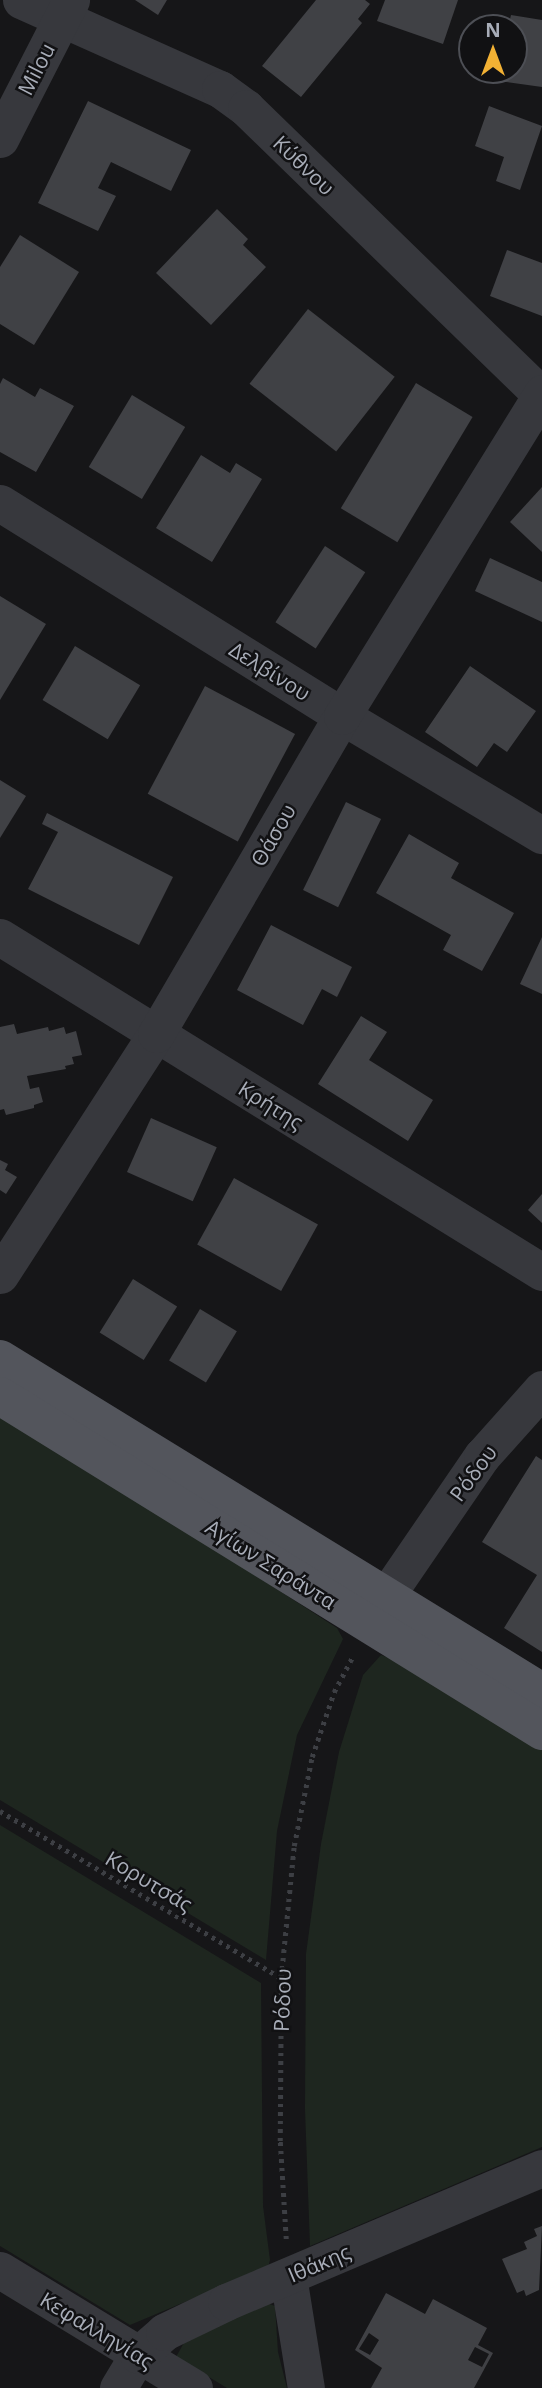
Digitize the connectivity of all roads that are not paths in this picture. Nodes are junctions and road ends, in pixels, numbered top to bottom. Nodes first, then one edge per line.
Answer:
1 (21, 0) edge
2 (66, 9) edge
3 (0, 139) edge
4 (542, 394) edge
5 (0, 503) edge
6 (342, 716) junction
7 (542, 835) edge
8 (0, 937) edge
9 (156, 1034) junction
10 (542, 1272) edge
11 (0, 1275) edge
12 (0, 1359) edge
13 (542, 1389) edge
14 (0, 1396) edge
15 (378, 1610) junction
16 (542, 1692) edge
17 (542, 1731) edge
18 (542, 2168) edge
19 (0, 2270) edge
20 (288, 2276) junction
21 (138, 2355) junction
22 (118, 2388) edge
23 (194, 2388) edge
24 (306, 2388) edge

1 - 2 street, Κύθνου
2 - 3 street, Milou
2 - 4 street, Κύθνου
4 - 6 street, Θάσου
5 - 6 street, Δελβίνου
6 - 7 street, Δελβίνου
6 - 9 street, Θάσου
8 - 9 street, Κρήτης
9 - 10 street, Κρήτης
9 - 11 street, Θάσου
12 - 15 main road, Αγίων Σαράντα
13 - 15 street, Ρόδου
14 - 15 main road, Αγίων Σαράντα
15 - 16 main road, Αγίων Σαράντα
15 - 17 main road, Αγίων Σαράντα
18 - 20 street, Ιθάκης
19 - 21 street, Κεφαλληνίας
20 - 21 street, Ιθάκης
20 - 24 street
21 - 22 street, Ιθάκης
21 - 23 street, Κεφαλληνίας

